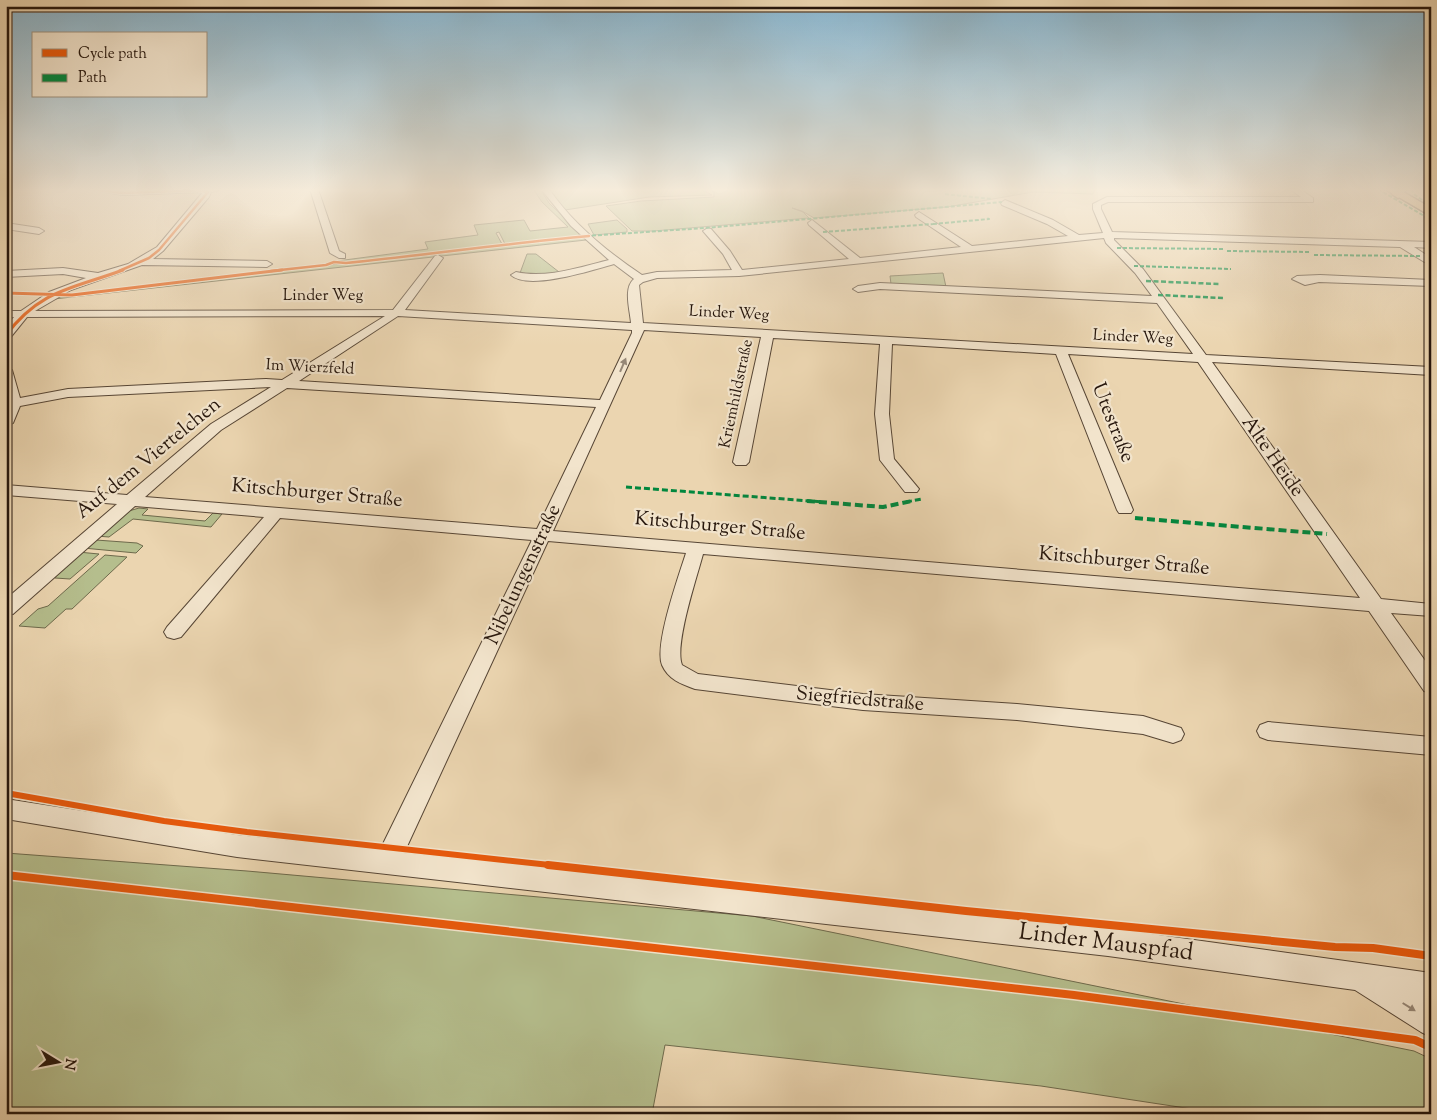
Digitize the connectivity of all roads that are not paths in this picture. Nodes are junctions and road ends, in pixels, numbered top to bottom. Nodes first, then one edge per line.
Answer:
1 (166, 241) edge
2 (331, 241) edge
3 (595, 241) edge
4 (716, 241) edge
5 (835, 241) edge
6 (958, 241) edge
7 (1045, 241) edge
8 (1109, 241) edge
9 (1313, 241) edge
10 (1402, 244) junction
11 (1431, 245) edge
12 (970, 249) junction
13 (342, 256) dead end
14 (438, 258) dead end
15 (857, 260) junction
16 (141, 262) junction
17 (616, 262) junction
18 (1431, 263) edge
19 (267, 264) dead end
20 (739, 273) junction
21 (6, 274) edge
22 (516, 276) dead end
23 (99, 277) junction
24 (1320, 278) dead end
25 (637, 281) junction
26 (1431, 282) edge
27 (858, 289) dead end
28 (1161, 300) junction
29 (396, 313) junction
30 (6, 314) edge
31 (24, 314) junction
32 (638, 325) junction
33 (768, 333) junction
34 (6, 335) edge
35 (886, 340) junction
36 (1062, 350) junction
37 (1203, 359) junction
38 (6, 370) edge
39 (1431, 371) edge
40 (285, 383) junction
41 (14, 403) junction
42 (605, 404) junction
43 (6, 423) edge
44 (741, 462) dead end
45 (911, 489) dead end
46 (6, 490) edge
47 (129, 501) junction
48 (1125, 510) dead end
49 (276, 514) junction
50 (542, 535) junction
51 (696, 547) junction
52 (1375, 605) junction
53 (6, 609) edge
54 (1431, 610) edge
55 (174, 632) dead end
56 (1431, 685) edge
57 (1268, 731) dead end
58 (1173, 734) dead end
59 (1431, 746) edge
60 (6, 809) edge
61 (388, 861) junction
62 (1356, 976) junction
63 (1431, 987) edge
64 (1431, 1022) edge

1 - 16 street
2 - 13 street
3 - 17 street
4 - 20 street
5 - 15 street
6 - 12 street
7 - 12 street
8 - 28 street, Alte Heide
9 - 10 street
10 - 11 street
10 - 18 street
12 - 15 street
14 - 29 street, Auf dem Viertelchen
15 - 20 street
16 - 19 street
16 - 23 street
17 - 22 street
17 - 25 street
20 - 25 street
21 - 23 street
23 - 31 street
24 - 26 street
25 - 32 street, Nibelungenstraße
27 - 28 street
28 - 37 street, Alte Heide
29 - 31 street, Linder Weg
29 - 32 street, Linder Weg
29 - 40 street, Auf dem Viertelchen
30 - 31 street, Linder Weg
31 - 34 street
32 - 33 street, Linder Weg
42 -> 32 street, Nibelungenstraße
33 - 35 street, Linder Weg
33 - 44 street, Kriemhildstraße
35 - 36 street, Linder Weg
35 - 45 street
36 - 37 street, Linder Weg
36 - 48 street, Utestraße
37 - 39 street, Linder Weg
37 - 52 street, Alte Heide
38 - 41 street
40 - 41 street, Im Wierzfeld
40 - 42 street, Im Wierzfeld
40 - 47 street, Auf dem Viertelchen
41 - 43 street
42 - 50 street, Nibelungenstraße
46 - 47 street, Kitschburger Straße
47 - 49 street, Kitschburger Straße
47 - 53 street, Auf dem Viertelchen
49 - 50 street, Kitschburger Straße
49 - 55 street
50 - 51 street, Kitschburger Straße
50 - 61 street, Nibelungenstraße
51 - 52 street, Kitschburger Straße
51 - 58 street, Siegfriedstraße
52 - 54 street, Kitschburger Straße
52 - 56 street, Alte Heide
57 - 59 street
60 - 61 street, Linder Mauspfad
61 - 62 street, Linder Mauspfad
62 - 63 street, Linder Mauspfad
62 -> 64 street

